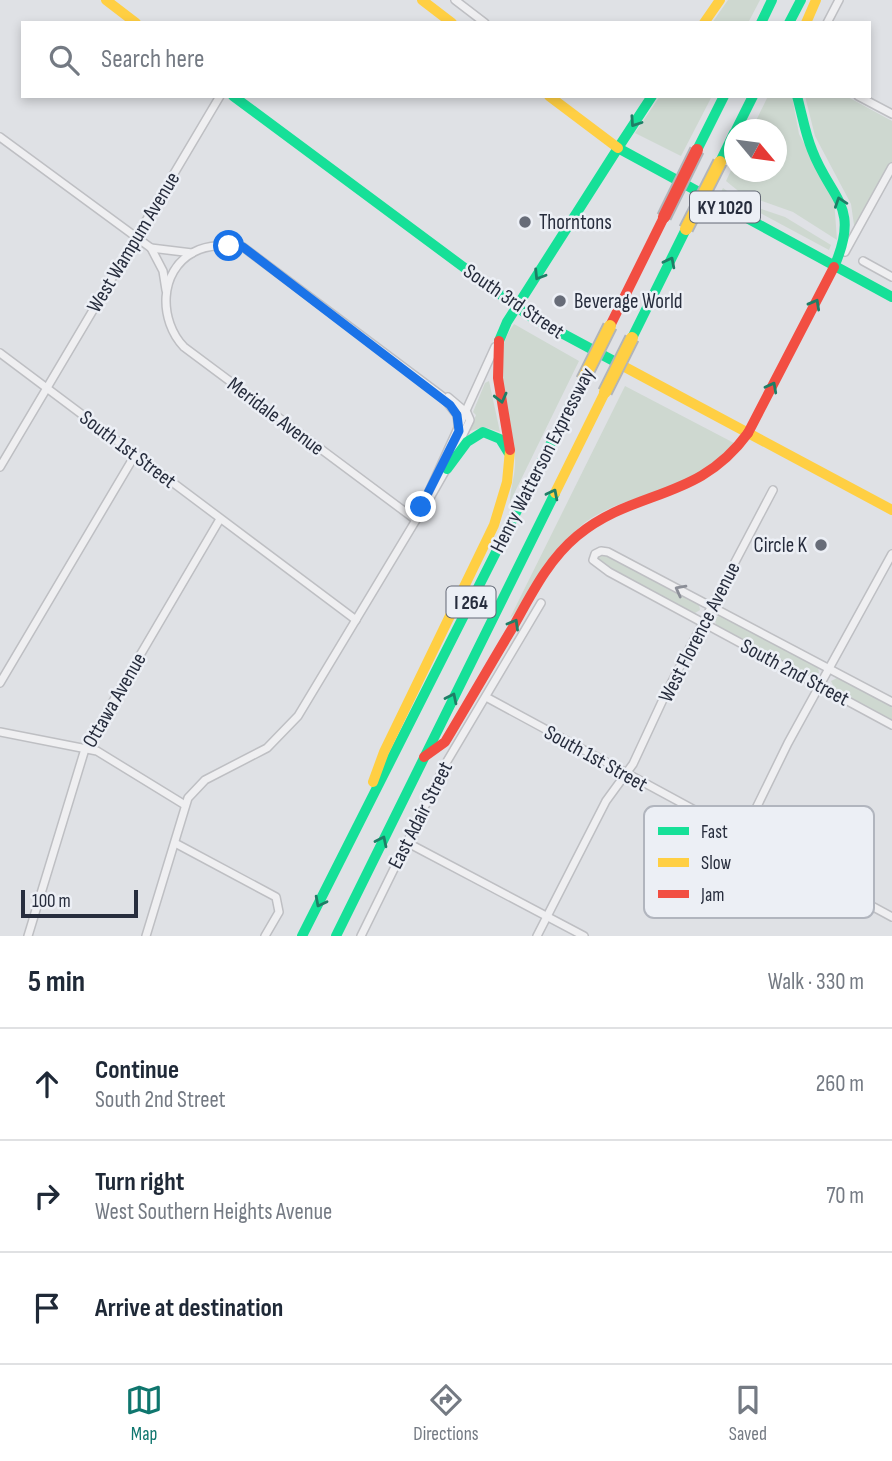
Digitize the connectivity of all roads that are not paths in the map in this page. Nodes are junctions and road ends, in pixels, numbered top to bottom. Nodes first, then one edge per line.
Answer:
1 (106, 0) edge
2 (422, 0) edge
3 (455, 0) edge
4 (720, 0) edge
5 (772, 0) edge
6 (801, 0) edge
7 (816, 0) edge
8 (838, 0) edge
9 (133, 21) edge
10 (449, 21) edge
11 (482, 21) edge
12 (705, 21) edge
13 (762, 21) edge
14 (790, 21) edge
15 (807, 21) edge
16 (828, 21) edge
17 (219, 98) edge
18 (236, 98) edge
19 (553, 98) edge
20 (651, 98) edge
21 (723, 98) edge
22 (752, 98) edge
23 (798, 98) edge
24 (862, 98) edge
25 (892, 114) edge
26 (741, 119) edge
27 (1, 140) edge
28 (618, 148) junction
29 (724, 154) edge
30 (892, 167) edge
31 (137, 238) junction
32 (151, 248) junction
33 (192, 253) junction
34 (863, 261) dead end
35 (834, 267) junction
36 (892, 277) edge
37 (167, 293) junction
38 (892, 298) edge
39 (517, 307) junction
40 (499, 341) junction
41 (1, 357) edge
42 (46, 388) junction
43 (442, 396) junction
44 (467, 413) junction
45 (459, 431) junction
46 (748, 433) junction
47 (135, 455) junction
48 (509, 455) junction
49 (0, 467) edge
50 (447, 468) junction
51 (773, 490) dead end
52 (892, 510) edge
53 (220, 519) junction
54 (416, 520) junction
55 (892, 554) edge
56 (541, 603) dead end
57 (711, 606) junction
58 (356, 620) junction
59 (703, 622) junction
60 (830, 668) junction
61 (0, 683) edge
62 (820, 686) junction
63 (486, 697) junction
64 (892, 702) edge
65 (892, 724) edge
66 (0, 733) edge
67 (85, 749) junction
68 (421, 759) junction
69 (626, 774) junction
70 (185, 805) junction
71 (685, 806) edge
72 (758, 806) edge
73 (358, 824) junction
74 (406, 842) junction
75 (175, 843) junction
76 (874, 907) edge
77 (547, 916) junction
78 (892, 917) edge
79 (336, 935) edge
80 (28, 936) edge
81 (146, 936) edge
82 (265, 936) edge
83 (302, 936) edge
84 (360, 936) edge
85 (537, 936) edge
86 (584, 936) edge

1 - 9 main road
2 - 10 main road
3 - 11 street
4 - 12 main road
5 - 13 main road
6 - 14 main road
7 - 15 main road
8 - 16 street
17 - 31 street, West Wampum Avenue
18 - 39 main road, South 3rd Street
19 - 28 main road, KY 1020
20 -> 28 main road
21 - 73 main road, Henry Watterson Expressway / I 264, bridge
22 - 26 main road, Henry Watterson Expressway / I 264
35 -> 23 main road
24 - 25 street
27 - 31 street
28 - 35 main road, KY 1020
28 -> 39 main road
68 -> 29 main road, Henry Watterson Expressway / I 264, bridge
30 - 35 street
31 - 32 street
31 - 42 street, West Wampum Avenue
32 - 33 street
32 - 37 street, Meridale Avenue
33 - 37 street, Meridale Avenue
33 - 43 street
34 - 36 street
35 - 38 main road, KY 1020
46 -> 35 main road
37 - 54 street, Meridale Avenue
39 - 40 main road
39 - 46 main road, South 3rd Street
40 - 44 street
40 -> 48 main road
41 - 42 street, South 1st Street
42 - 47 street, South 1st Street
42 - 49 street, West Wampum Avenue
43 - 44 street
43 - 45 street
44 - 45 street
44 - 50 street
45 - 54 street
46 - 52 main road, South 3rd Street
68 -> 46 main road
47 - 53 street, South 1st Street
47 - 61 street
48 - 50 main road
48 - 73 main road
50 - 54 street
51 - 57 street, West Florence Avenue
53 - 58 street, South 1st Street
53 - 67 street, Ottawa Avenue
54 - 58 street
55 - 60 street
56 - 63 street, East Adair Street
57 - 59 street, West Florence Avenue
57 -> 59 street, South 2nd Street
57 - 60 street, South 2nd Street
58 - 70 street
59 - 62 street, South 2nd Street
59 - 69 street, West Florence Avenue
60 - 62 street
60 - 64 street, South 2nd Street
62 - 65 street, South 2nd Street
62 - 72 street
63 - 69 street, South 1st Street
63 - 74 street, East Adair Street
66 - 67 street
67 - 70 street
67 - 80 street, Ottawa Avenue
79 -> 68 main road, Henry Watterson Expressway / I 264
69 - 71 street, South 1st Street
69 - 77 street, West Florence Avenue
70 - 75 street
73 -> 83 main road, Henry Watterson Expressway / I 264
74 - 77 street
74 - 84 street, East Adair Street
75 - 81 street
75 - 82 street
76 - 78 street, South 1st Street
77 - 85 street, West Florence Avenue
77 - 86 street

